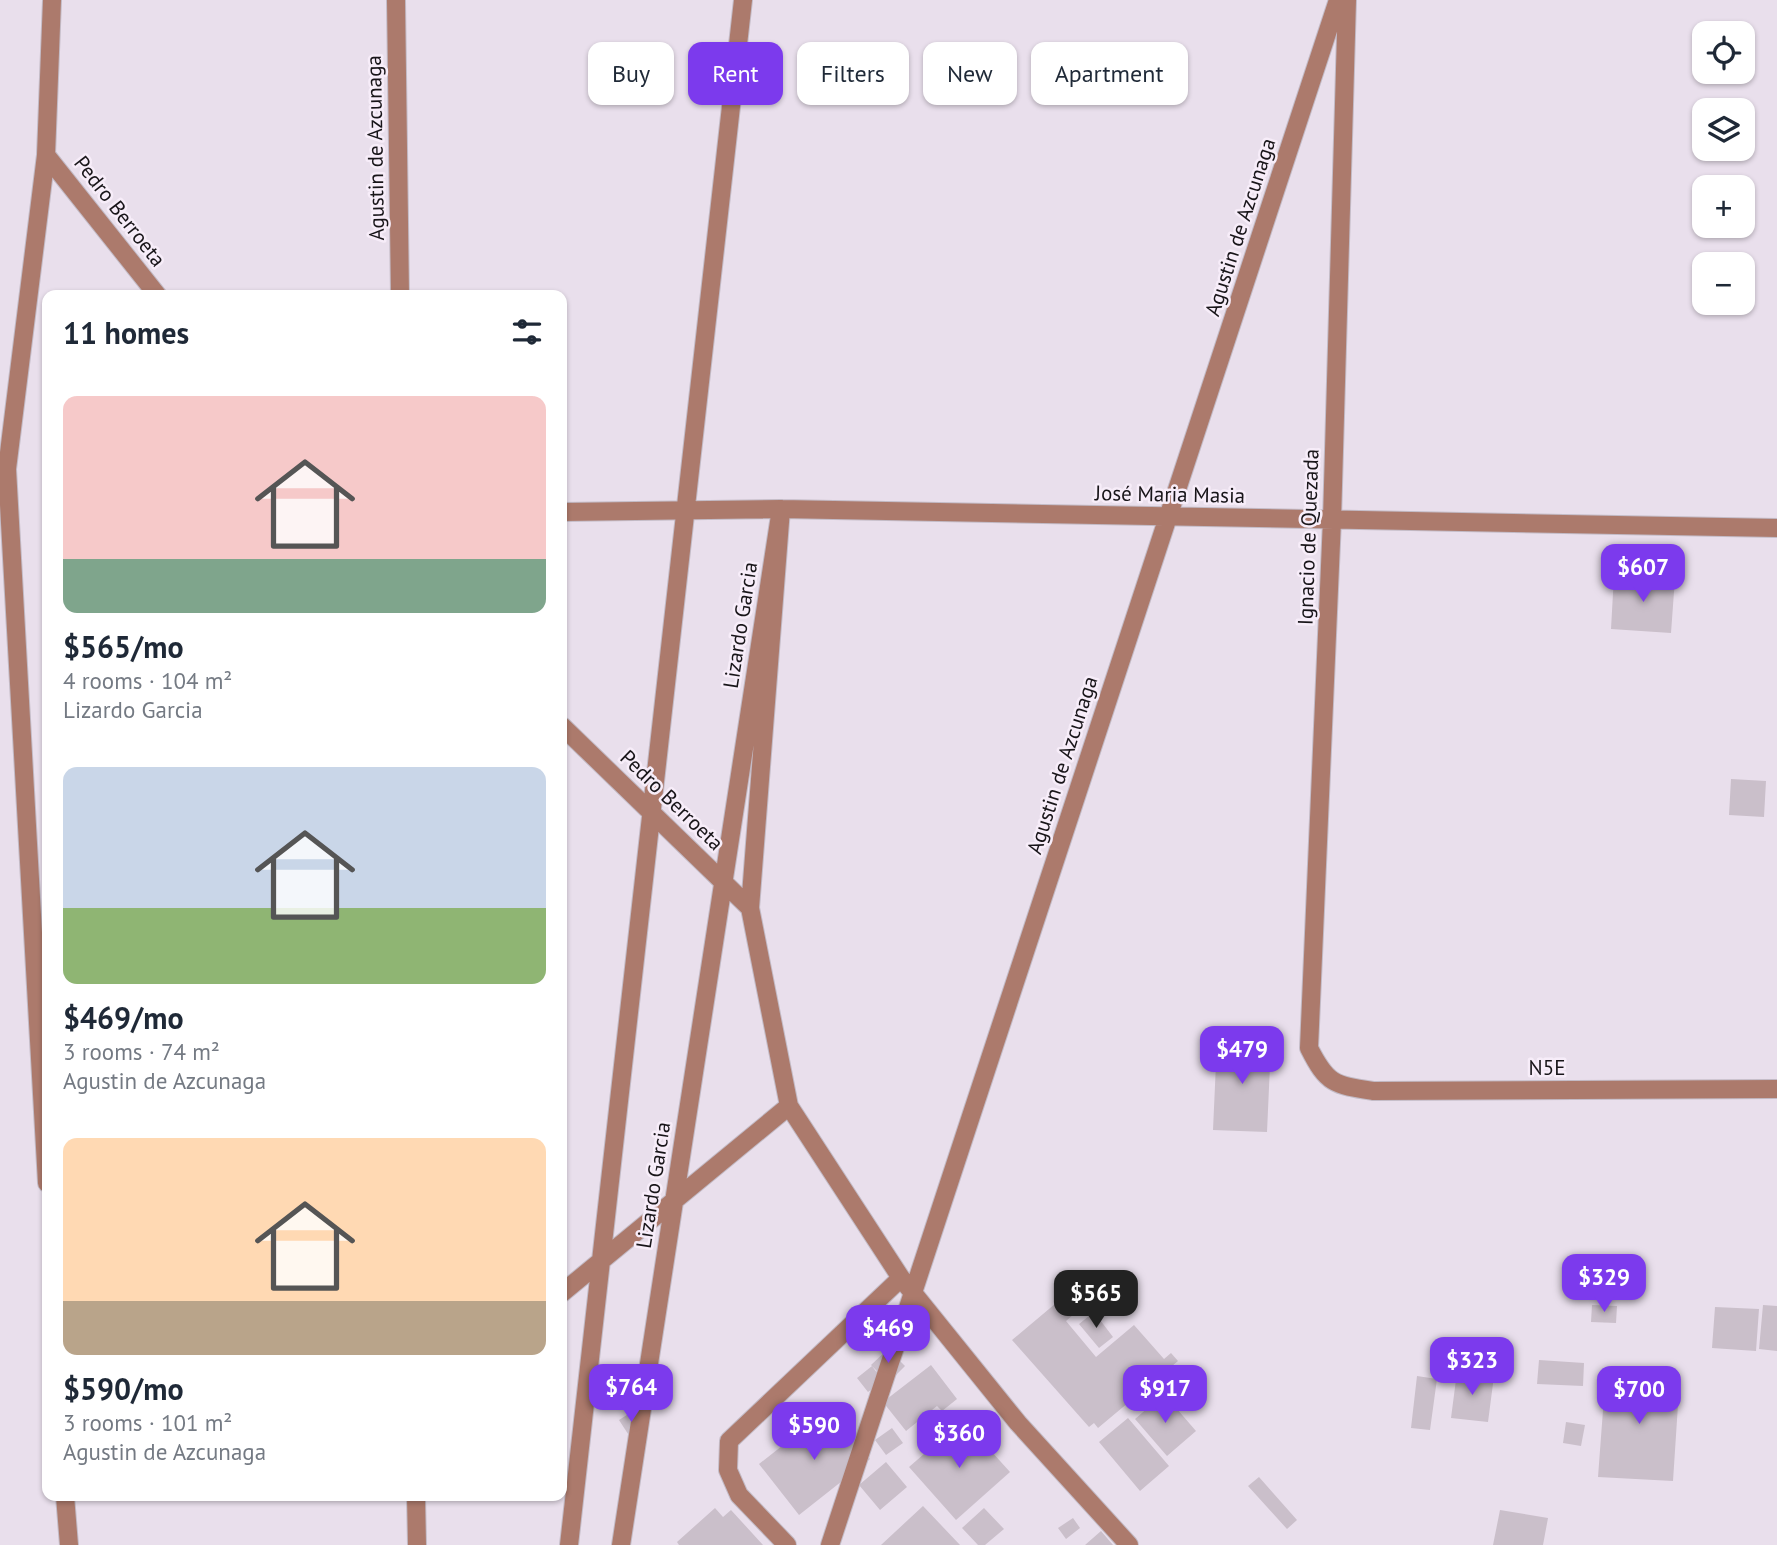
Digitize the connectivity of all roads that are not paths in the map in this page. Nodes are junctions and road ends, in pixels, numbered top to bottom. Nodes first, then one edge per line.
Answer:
1 (52, 0) edge
2 (396, 0) edge
3 (743, 0) edge
4 (1338, 0) edge
5 (1347, 0) edge
6 (46, 155) junction
7 (153, 290) edge
8 (400, 290) edge
9 (781, 509) junction
10 (686, 510) junction
11 (567, 512) edge
12 (1168, 517) junction
13 (1332, 520) junction
14 (1777, 528) edge
15 (567, 731) edge
16 (652, 813) junction
17 (724, 882) junction
18 (750, 908) junction
19 (1322, 1073) joint
20 (1777, 1089) edge
21 (42, 1094) edge
22 (789, 1107) junction
23 (674, 1201) junction
24 (601, 1261) junction
25 (901, 1278) junction
26 (567, 1289) edge
27 (913, 1293) junction
28 (65, 1501) edge
29 (416, 1501) edge
30 (68, 1545) edge
31 (417, 1545) edge
32 (569, 1545) edge
33 (621, 1545) edge
34 (787, 1545) edge
35 (830, 1545) edge
36 (1129, 1545) edge

1 - 6 street
2 - 8 street, Agustin de Azcunaga
3 - 10 street, Lizardo Garcia
4 - 12 street, Agustin de Azcunaga
5 - 13 street, Ignacio de Quezada
6 - 7 street, Pedro Berroeta
6 - 21 street
9 - 10 street, José Maria Masia
9 - 12 street, José Maria Masia
9 - 17 street, Lizardo Garcia
9 - 18 street, Lizardo Garcia
10 - 11 street, José Maria Masia
10 - 16 street, Lizardo Garcia
12 - 13 street, José Maria Masia
12 - 27 street, Agustin de Azcunaga
13 - 14 street, José Maria Masia
13 - 19 street, Ignacio de Quezada
15 - 16 street, Pedro Berroeta
16 - 17 street, Pedro Berroeta
16 - 24 street, Lizardo Garcia
17 - 18 street, Pedro Berroeta
17 - 23 street, Lizardo Garcia
18 - 22 street, Lizardo Garcia
19 - 20 street, N5E
22 - 23 street
22 - 25 street, Lizardo Garcia
23 - 24 street
23 - 33 street, Lizardo Garcia
24 - 26 street
24 - 32 street, Lizardo Garcia
25 - 27 street, Lizardo Garcia
25 - 34 street
27 - 35 street, Agustin de Azcunaga
27 - 36 street, Lizardo Garcia
28 - 30 street
29 - 31 street

